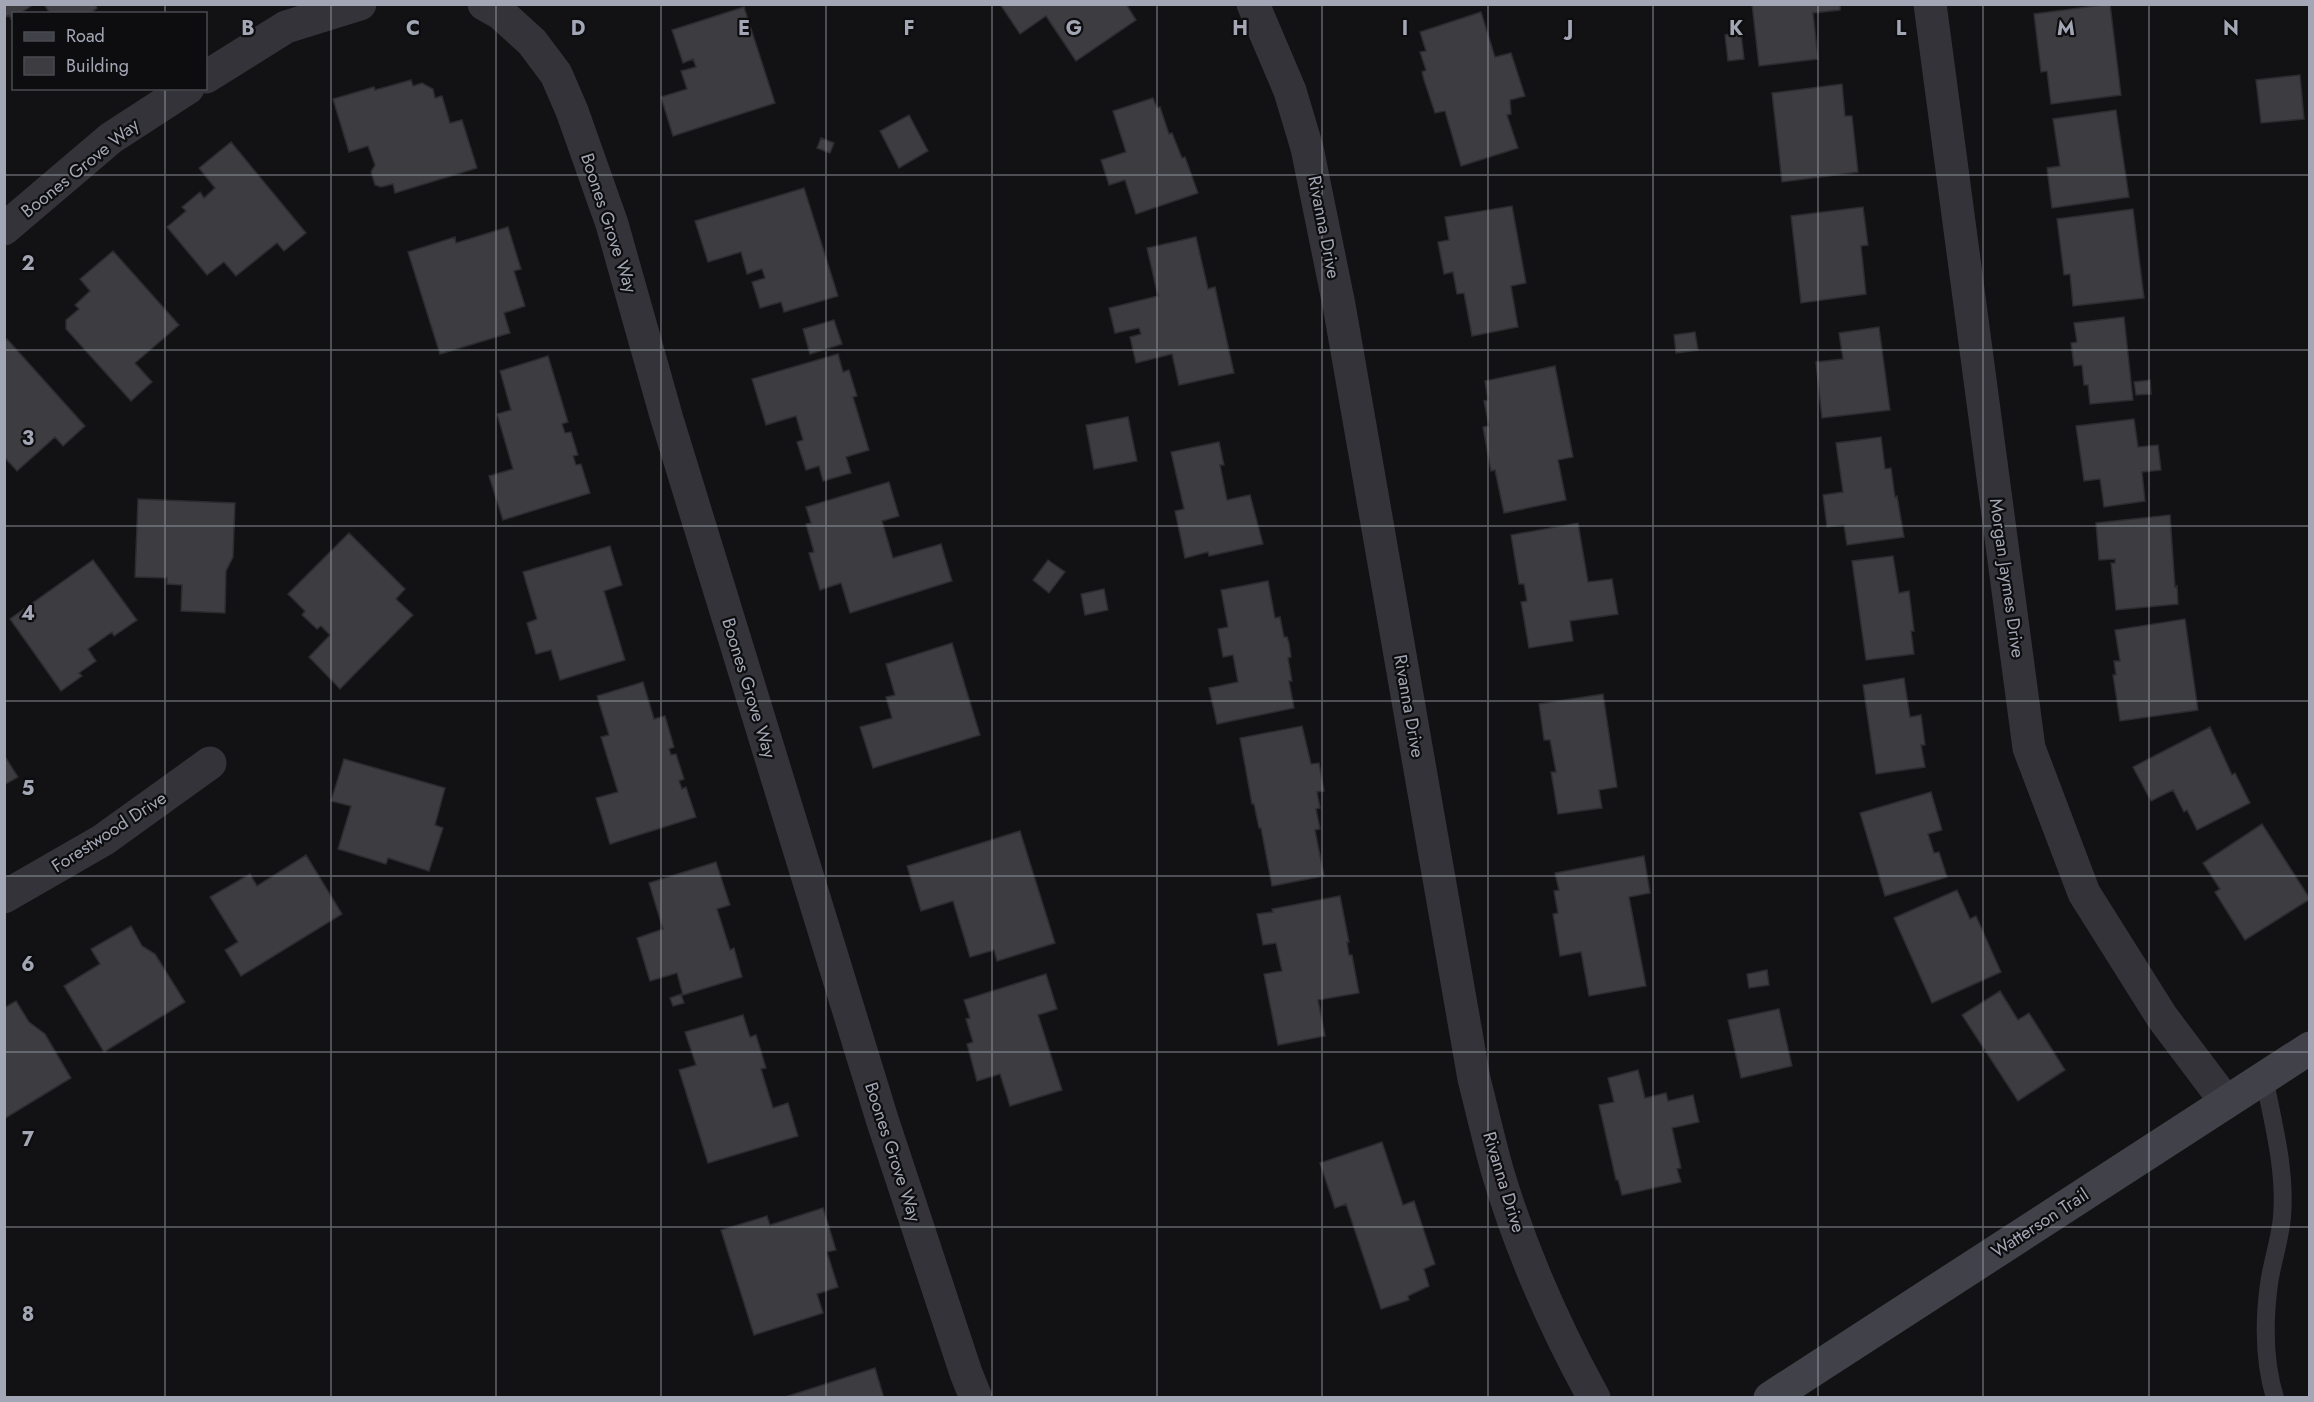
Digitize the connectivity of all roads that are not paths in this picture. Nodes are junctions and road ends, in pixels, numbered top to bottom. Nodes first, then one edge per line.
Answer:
1 (360, 4) edge
2 (484, 4) edge
3 (1253, 4) edge
4 (1930, 4) edge
5 (207, 76) edge
6 (185, 90) edge
7 (4, 230) edge
8 (210, 764) dead end
9 (4, 897) edge
10 (2310, 1048) edge
11 (2264, 1077) junction
12 (2226, 1102) junction
13 (976, 1398) edge
14 (1594, 1398) edge
15 (1770, 1398) edge
16 (2274, 1398) edge

1 - 5 street
2 - 13 street, Boones Grove Way
3 - 14 street, Rivanna Drive
4 - 12 street, Morgan Jaymes Drive
6 - 7 street, Boones Grove Way
8 - 9 street, Forestwood Drive
10 - 11 main road, Watterson Trail
11 - 12 main road, Watterson Trail
11 - 16 lane
12 - 15 main road, Watterson Trail

